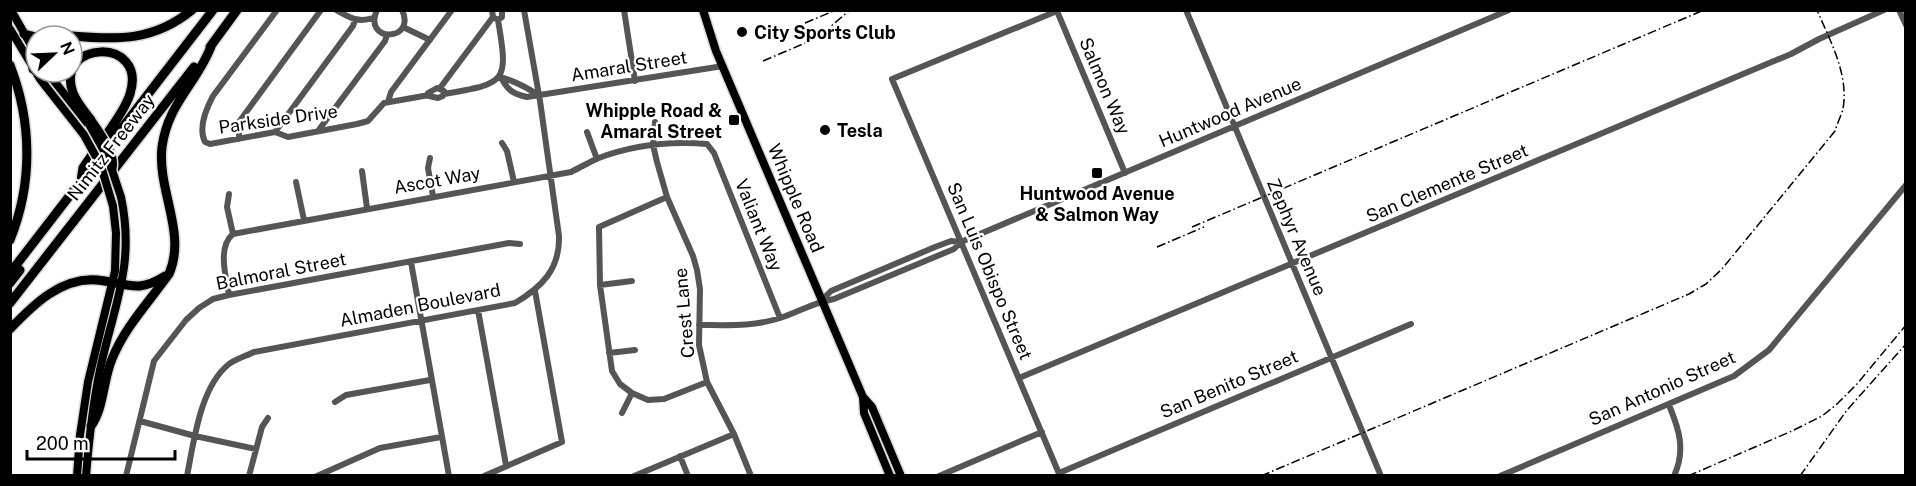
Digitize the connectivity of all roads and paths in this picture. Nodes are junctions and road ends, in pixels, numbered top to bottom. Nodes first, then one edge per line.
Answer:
1 (11, 10) edge
2 (192, 10) edge
3 (213, 10) edge
4 (237, 10) edge
5 (277, 10) edge
6 (321, 10) edge
7 (336, 10) edge
8 (377, 10) edge
9 (452, 10) edge
10 (502, 10) edge
11 (524, 10) edge
12 (624, 10) edge
13 (703, 10) edge
14 (1057, 10) edge
15 (1186, 10) edge
16 (1509, 10) edge
17 (1884, 10) edge
18 (1899, 10) edge
19 (404, 11) edge
20 (494, 16) edge
21 (373, 18) junction
22 (356, 20) junction
23 (1905, 26) edge
24 (403, 27) junction
25 (10, 28) edge
26 (24, 34) edge
27 (387, 35) junction
28 (84, 37) edge
29 (430, 40) junction
30 (212, 44) junction
31 (24, 53) edge
32 (10, 65) edge
33 (723, 66) junction
34 (501, 77) junction
35 (635, 81) junction
36 (44, 84) edge
37 (57, 84) edge
38 (442, 91) junction
39 (539, 96) junction
40 (388, 102) junction
41 (90, 122) junction
42 (655, 122) dead end
43 (1235, 126) junction
44 (318, 130) junction
45 (275, 132) junction
46 (587, 132) dead end
47 (240, 139) junction
48 (502, 143) dead end
49 (707, 144) joint
50 (653, 145) junction
51 (430, 158) dead end
52 (597, 159) junction
53 (112, 169) joint
54 (362, 171) dead end
55 (1125, 173) junction
56 (550, 175) junction
57 (296, 182) dead end
58 (514, 182) junction
59 (80, 183) junction
60 (1905, 185) edge
61 (229, 194) dead end
62 (433, 196) junction
63 (70, 197) junction
64 (667, 197) junction
65 (367, 208) junction
66 (304, 220) junction
67 (232, 234) junction
68 (10, 240) edge
69 (962, 242) junction
70 (520, 244) dead end
71 (411, 262) junction
72 (1292, 263) junction
73 (172, 267) junction
74 (10, 273) edge
75 (632, 281) dead end
76 (10, 283) edge
77 (118, 284) junction
78 (600, 285) junction
79 (535, 291) junction
80 (229, 295) junction
81 (822, 301) junction
82 (10, 303) edge
83 (478, 310) junction
84 (780, 318) junction
85 (420, 320) junction
86 (1411, 324) dead end
87 (699, 325) junction
88 (10, 329) edge
89 (635, 350) dead end
90 (609, 353) junction
91 (1331, 358) junction
92 (1019, 378) junction
93 (430, 380) junction
94 (707, 382) junction
95 (632, 393) junction
96 (863, 397) junction
97 (335, 402) dead end
98 (1669, 405) junction
99 (622, 413) dead end
100 (268, 418) dead end
101 (140, 421) junction
102 (91, 426) junction
103 (1042, 432) junction
104 (734, 434) junction
105 (195, 436) junction
106 (441, 437) junction
107 (256, 449) junction
108 (680, 456) junction
109 (506, 465) junction
110 (78, 474) edge
111 (1060, 474) edge
112 (86, 476) edge
113 (126, 476) edge
114 (188, 476) edge
115 (249, 476) edge
116 (317, 476) edge
117 (448, 476) edge
118 (484, 476) edge
119 (634, 476) edge
120 (688, 476) edge
121 (751, 476) edge
122 (890, 476) edge
123 (901, 476) edge
124 (939, 476) edge
125 (1381, 476) edge
126 (1500, 476) edge
127 (1674, 476) edge

1 - 26 main road
2 - 28 highway
3 - 59 highway, Nimitz Freeway
4 - 30 highway, Nimitz Freeway
5 - 47 street, Parkside Drive
6 - 47 street
7 - 22 street
8 - 21 street
9 - 29 street
10 - 20 street
11 - 39 street, Almaden Boulevard
12 - 35 street
13 - 33 main road, Whipple Road
14 - 55 street, Salmon Way
14 - 69 street, San Luis Obispo Street
15 - 43 street, Zephyr Avenue
16 - 43 street, Huntwood Avenue
17 - 72 street, San Clemente Street
18 - 23 street
19 - 24 street
20 - 34 street
20 - 38 street
21 - 22 street
21 - 27 street
22 - 45 street
24 - 27 street
24 - 29 street
25 - 31 main road
27 - 44 street
29 - 40 street
30 - 73 highway
30 - 82 highway, Nimitz Freeway
32 - 68 highway
33 - 35 street, Amaral Street
33 - 81 main road, Whipple Road
34 - 38 street
34 - 39 street, Amaral Street
35 - 39 street, Amaral Street
36 - 77 main road, bridge
37 - 41 main road
38 - 40 street
39 - 56 street, Almaden Boulevard
40 - 44 street, Parkside Drive
41 - 53 highway, bridge
41 - 59 highway
42 - 50 street
43 - 55 street, Huntwood Avenue
43 - 72 street, Zephyr Avenue
44 - 45 street, Parkside Drive
45 - 47 street, Parkside Drive
46 - 52 street
48 - 58 street
49 - 50 street, Ascot Way
49 - 84 street, Valiant Way
50 - 52 street, Ascot Way
50 - 64 street, Crest Lane
51 - 62 street
52 - 56 street, Ascot Way
53 - 77 main road, bridge
54 - 65 street
55 - 69 street, Huntwood Avenue
56 - 58 street, Ascot Way
56 - 79 street, Almaden Boulevard
57 - 66 street
58 - 62 street, Ascot Way
59 - 63 highway, Nimitz Freeway
60 - 98 street, San Antonio Street
61 - 67 street
62 - 65 street, Ascot Way
63 - 74 highway, Nimitz Freeway
63 - 76 highway
64 - 78 street
64 - 87 street, Crest Lane
65 - 66 street, Ascot Way
66 - 67 street, Ascot Way
67 - 80 street
69 - 81 street, Huntwood Avenue
69 - 92 street, San Luis Obispo Street
70 - 71 street, Balmoral Street
71 - 80 street, Balmoral Street
71 - 85 street
72 - 91 street, Zephyr Avenue
72 - 92 street, San Clemente Street
73 - 77 highway
73 - 102 highway
75 - 78 street
77 - 88 highway
77 - 102 main road
77 - 110 main road
78 - 90 street
79 - 83 street, Almaden Boulevard
79 - 109 street
80 - 101 street, Balmoral Street
81 - 84 street, Huntwood Avenue
81 - 96 main road, Whipple Road
83 - 85 street, Almaden Boulevard
83 - 109 street
84 - 87 street, Huntwood Avenue
85 - 93 street
85 - 105 street, Almaden Boulevard
86 - 91 street, San Benito Street
87 - 94 street, Crest Lane
89 - 90 street
90 - 95 street
91 - 111 street, San Benito Street
91 - 125 street, Zephyr Avenue
92 - 103 street, San Luis Obispo Street
93 - 97 street
93 - 106 street
94 - 95 street
94 - 104 street, Crest Lane
95 - 99 street
96 - 122 main road, Whipple Road
96 - 123 main road, Whipple Road
98 - 126 street, San Antonio Street
98 - 127 street
100 - 107 street
101 - 105 street
101 - 113 street, Balmoral Street
102 - 112 main road
103 - 111 street, San Luis Obispo Street
103 - 124 street
104 - 108 street
104 - 121 street, Crest Lane
105 - 107 street
105 - 114 street, Almaden Boulevard
106 - 116 street
106 - 117 street
107 - 115 street
108 - 119 street
108 - 120 street
109 - 118 street

